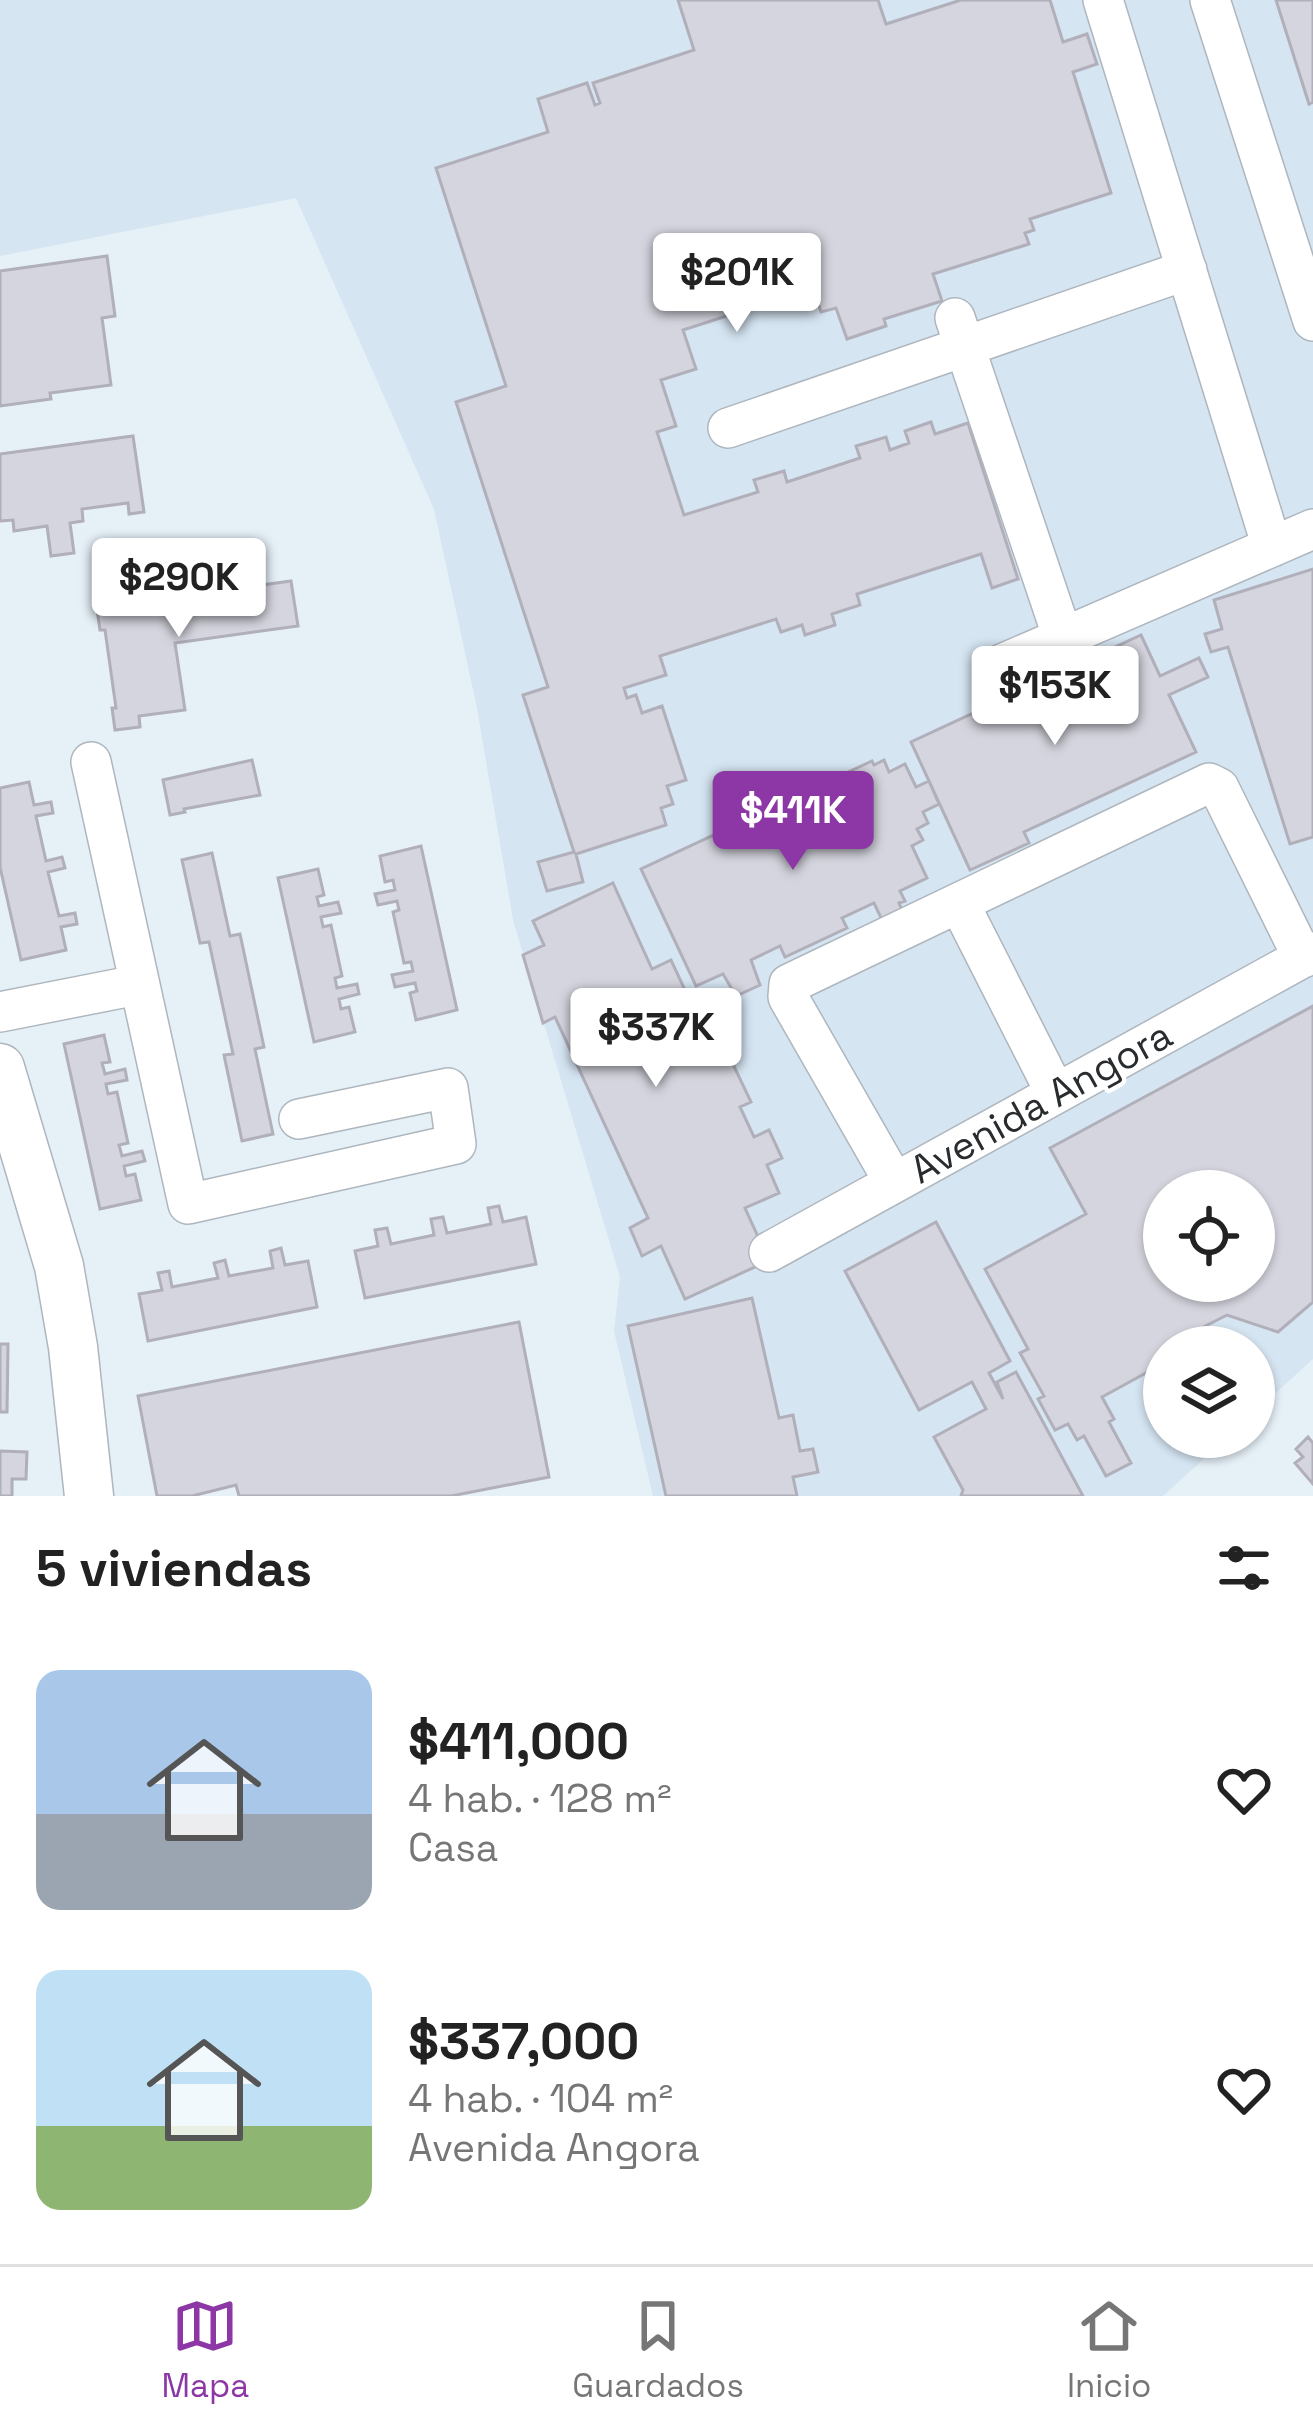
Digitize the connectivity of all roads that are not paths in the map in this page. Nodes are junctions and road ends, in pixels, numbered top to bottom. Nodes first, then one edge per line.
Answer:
1 (1103, 0) edge
2 (1210, 0) edge
3 (1187, 270) junction
4 (1313, 321) edge
5 (960, 332) junction
6 (728, 428) dead end
7 (1313, 529) edge
8 (1272, 547) junction
9 (1063, 638) junction
10 (1002, 664) dead end
11 (91, 762) dead end
12 (959, 903) junction
13 (1308, 955) edge
14 (137, 985) junction
15 (0, 1012) edge
16 (0, 1068) edge
17 (1054, 1092) junction
18 (298, 1120) dead end
19 (0, 1161) edge
20 (894, 1182) junction
21 (770, 1252) dead end
22 (57, 1496) edge
23 (89, 1496) edge

1 - 3 street
2 - 4 street
3 - 5 street
3 - 8 street
5 - 6 street
5 - 9 street
7 - 8 street
8 - 9 street
9 - 10 street
11 - 14 street
12 - 13 street
12 - 17 street
12 - 20 street
13 - 17 street, Avenida Angora
14 - 15 street
14 - 18 street
16 - 23 main road
17 - 20 street, Avenida Angora
19 - 22 main road
20 - 21 street, Avenida Angora

